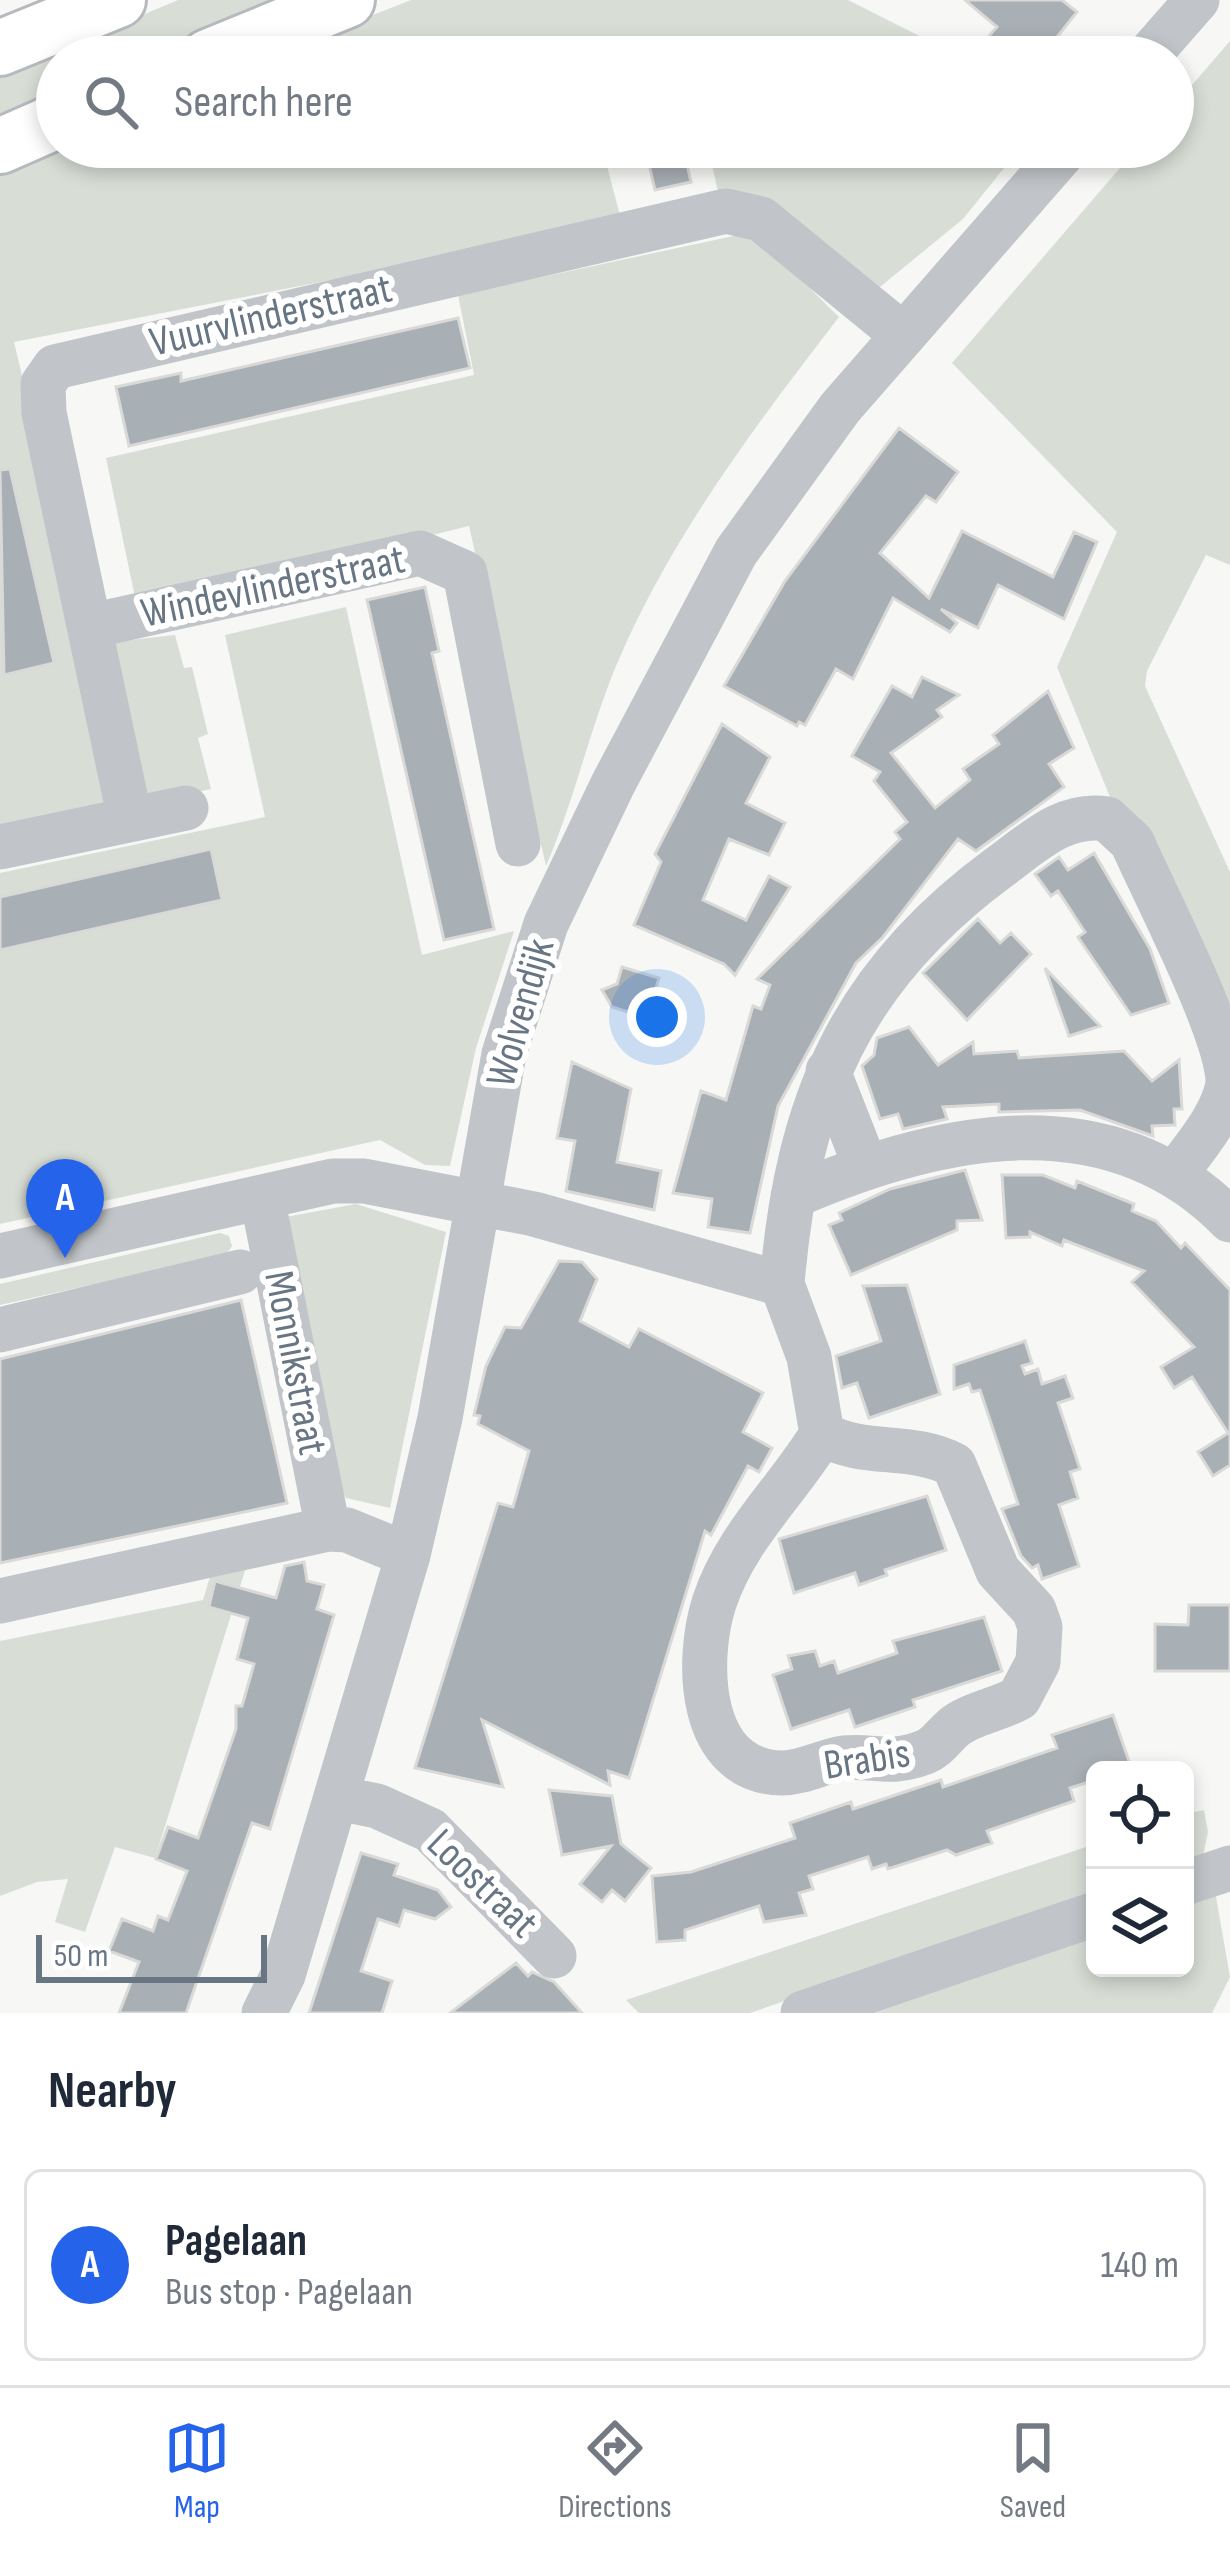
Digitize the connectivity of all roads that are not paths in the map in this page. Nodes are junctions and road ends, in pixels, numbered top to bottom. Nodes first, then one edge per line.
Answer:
1 (118, 0) edge
2 (347, 0) edge
3 (1197, 0) edge
4 (30, 28) edge
5 (259, 36) edge
6 (1165, 36) edge
7 (36, 130) edge
8 (0, 146) edge
9 (1050, 168) edge
10 (903, 335) junction
11 (91, 626) junction
12 (186, 808) dead end
13 (130, 819) junction
14 (518, 844) dead end
15 (0, 848) edge
16 (828, 1070) junction
17 (865, 1165) junction
18 (1176, 1173) junction
19 (793, 1196) junction
20 (262, 1197) junction
21 (475, 1203) junction
22 (1230, 1220) edge
23 (0, 1256) edge
24 (240, 1272) dead end
25 (782, 1284) junction
26 (0, 1330) edge
27 (822, 1434) junction
28 (328, 1529) junction
29 (408, 1555) junction
30 (0, 1601) edge
31 (338, 1798) junction
32 (1230, 1868) edge
33 (1194, 1880) edge
34 (1086, 1917) edge
35 (554, 1956) dead end
36 (264, 2013) edge
37 (803, 2013) edge

1 - 4 main road
2 - 5 main road
3 - 6 street
7 - 8 main road
9 - 10 street, Wolvendijk
10 - 11 street, Vuurvlinderstraat
10 - 21 street, Wolvendijk
11 - 13 street, Vuurvlinderstraat
11 - 14 street, Windevlinderstraat
12 - 13 street
13 - 15 street
16 - 17 street
16 - 18 street
16 - 19 street
17 - 18 street
17 - 19 street
18 - 22 street
19 - 25 street
20 - 21 street
20 - 23 street
20 - 28 street, Monnikstraat
21 - 25 street
21 - 29 street, Wolvendijk
24 - 26 street
25 - 27 street
27 - 27 street, Brabis
28 - 29 street
28 - 30 street
29 - 31 street, Wolvendijk
31 - 35 street, Loostraat
31 - 36 street, Wolvendijk
32 - 33 street
34 - 37 street

